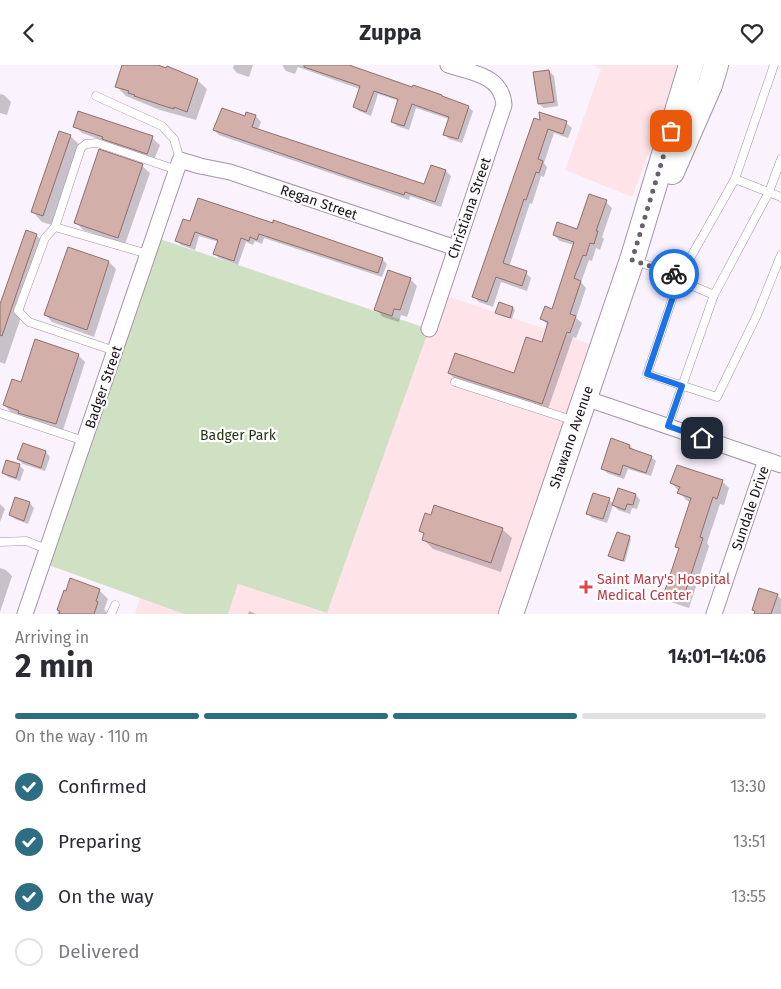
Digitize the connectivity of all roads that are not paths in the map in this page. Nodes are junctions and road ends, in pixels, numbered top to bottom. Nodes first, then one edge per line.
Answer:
1 (448, 65) edge
2 (691, 65) edge
3 (716, 65) edge
4 (774, 65) edge
5 (96, 96) dead end
6 (781, 159) edge
7 (179, 165) junction
8 (735, 179) junction
9 (769, 192) junction
10 (781, 197) edge
11 (55, 227) junction
12 (456, 248) junction
13 (148, 254) junction
14 (781, 255) edge
15 (632, 260) junction
16 (679, 278) junction
17 (714, 295) junction
18 (429, 329) dead end
19 (115, 351) junction
20 (456, 382) dead end
21 (682, 386) junction
22 (585, 398) junction
23 (0, 413) edge
24 (576, 422) junction
25 (668, 426) junction
26 (84, 441) junction
27 (766, 459) junction
28 (781, 465) edge
29 (0, 542) edge
30 (47, 549) junction
31 (114, 605) dead end
32 (25, 614) edge
33 (111, 614) edge
34 (511, 614) edge
35 (714, 614) edge

1 - 12 street, Christiana Street
2 - 15 main road, Shawano Avenue
3 - 15 main road, Shawano Avenue
4 - 8 lane
5 - 7 lane
6 - 9 lane
7 - 11 lane
7 - 12 street, Regan Street
7 - 13 street, Badger Street
8 - 9 lane
8 - 16 lane
9 - 10 lane
9 - 17 lane
11 - 13 lane
11 - 19 lane
12 - 18 street, Christiana Street
13 - 19 street, Badger Street
14 - 21 lane
15 - 16 lane
15 - 22 main road, Shawano Avenue
16 - 17 lane
16 - 21 lane
17 - 21 lane
19 - 26 street, Badger Street
20 - 24 lane
21 - 25 lane
22 - 24 main road, Shawano Avenue
22 - 25 street
23 - 26 lane
24 - 34 main road, Shawano Avenue
25 - 27 street
26 - 30 street, Badger Street
27 - 28 street
27 - 35 street, Sundale Drive
29 - 30 lane
30 - 32 street, Badger Street
31 - 33 lane

